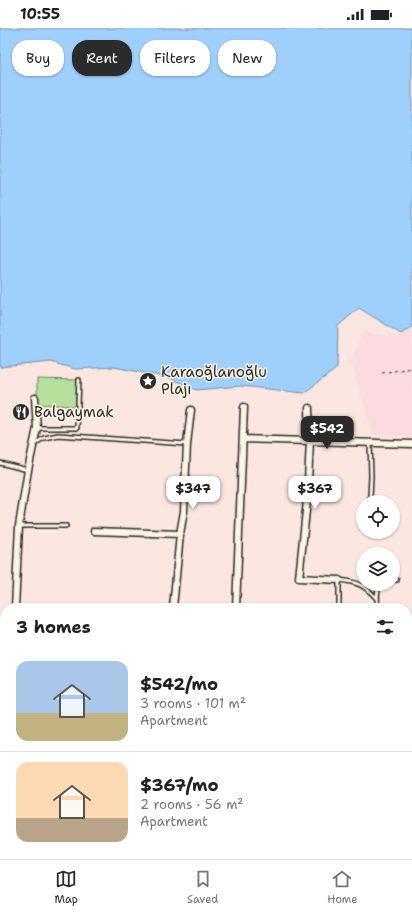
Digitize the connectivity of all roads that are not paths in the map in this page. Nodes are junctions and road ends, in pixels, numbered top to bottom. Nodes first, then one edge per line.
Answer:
1 (79, 380) dead end
2 (35, 398) dead end
3 (244, 407) dead end
4 (309, 408) dead end
5 (191, 410) dead end
6 (37, 428) junction
7 (243, 439) junction
8 (310, 441) junction
9 (370, 442) junction
10 (34, 444) junction
11 (187, 444) junction
12 (412, 444) edge
13 (0, 463) edge
14 (28, 470) junction
15 (370, 495) edge
16 (19, 526) junction
17 (66, 526) dead end
18 (94, 531) dead end
19 (180, 534) junction
20 (339, 580) junction
21 (378, 591) edge
22 (377, 599) junction
23 (15, 603) edge
24 (173, 603) edge
25 (236, 603) edge
26 (339, 603) edge
27 (377, 603) edge

1 - 6 lane
2 - 6 street
3 - 7 street
4 - 8 street
5 - 11 street
6 - 10 street
7 - 8 street
7 - 25 street
8 - 9 street
8 - 20 street
9 - 12 street
9 - 15 lane
10 - 11 lane
10 - 14 street
11 - 19 street
13 - 14 lane
14 - 16 street
16 - 17 lane
16 - 23 street
18 - 19 street
19 - 24 street
20 - 22 lane
20 - 26 lane
21 - 22 lane
22 - 27 lane

